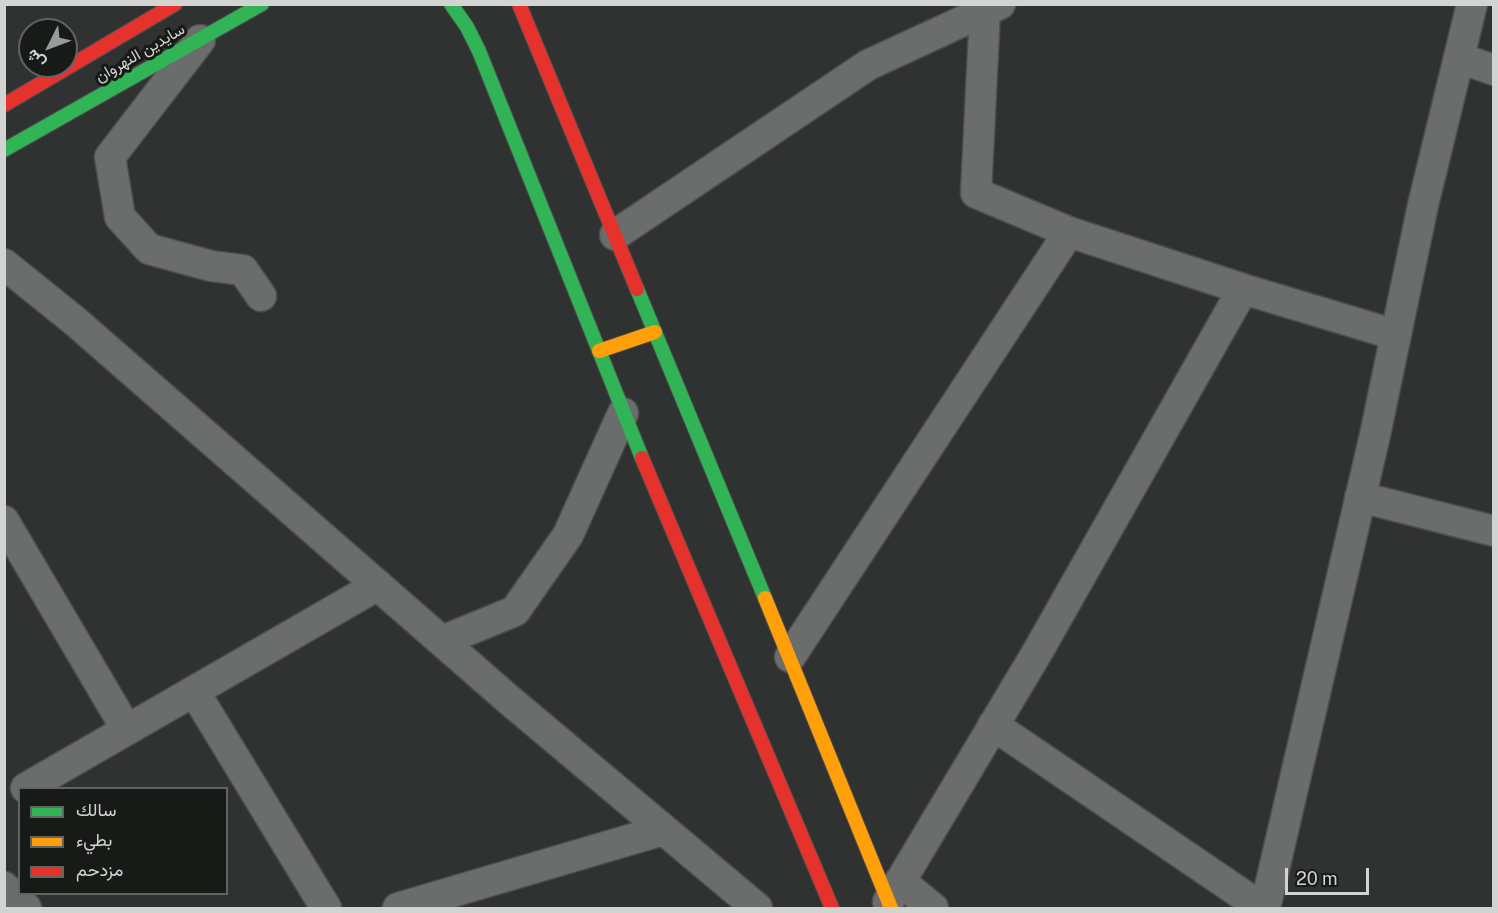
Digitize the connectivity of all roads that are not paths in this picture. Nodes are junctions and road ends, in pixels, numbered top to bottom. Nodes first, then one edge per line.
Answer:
1 (176, 4) edge
2 (262, 4) edge
3 (451, 4) edge
4 (519, 4) edge
5 (1472, 4) edge
6 (993, 8) edge
7 (202, 38) junction
8 (1459, 58) junction
9 (1494, 70) edge
10 (4, 105) edge
11 (4, 150) edge
12 (1069, 232) junction
13 (615, 235) junction
14 (4, 264) edge
15 (1243, 289) junction
16 (261, 296) dead end
17 (655, 332) junction
18 (1396, 335) junction
19 (599, 351) junction
20 (623, 413) junction
21 (1360, 497) junction
22 (4, 520) edge
23 (1494, 531) edge
24 (378, 585) junction
25 (442, 641) junction
26 (789, 657) junction
27 (194, 691) junction
28 (993, 725) junction
29 (127, 730) junction
30 (29, 787) edge
31 (18, 793) edge
32 (4, 801) edge
33 (663, 830) junction
34 (4, 887) edge
35 (893, 897) edge
36 (26, 909) edge
37 (326, 909) edge
38 (398, 909) edge
39 (757, 909) edge
40 (832, 909) edge
41 (933, 909) edge
42 (1264, 909) edge

1 - 10 main road, سايدين النهروان
2 - 7 main road, سايدين النهروان
3 - 19 main road
4 - 13 main road
5 - 8 street
6 - 12 street
6 - 13 street
7 - 11 main road, سايدين النهروان
7 - 16 street
8 - 9 street
8 - 18 street
12 - 15 street
12 - 26 street
13 - 17 main road
14 - 24 street
15 - 18 street
15 - 28 street
17 - 19 main road
17 - 26 main road
18 - 21 street
19 - 20 main road
20 - 25 street
20 - 40 main road
21 - 23 street
21 - 42 street
22 - 29 street
24 - 25 street
24 - 27 street
25 - 33 street
26 - 35 main road
27 - 29 street
27 - 37 street
28 - 35 street
28 - 42 street
29 - 30 street
31 - 32 street
33 - 38 street
33 - 39 street
34 - 36 street
35 - 41 street

